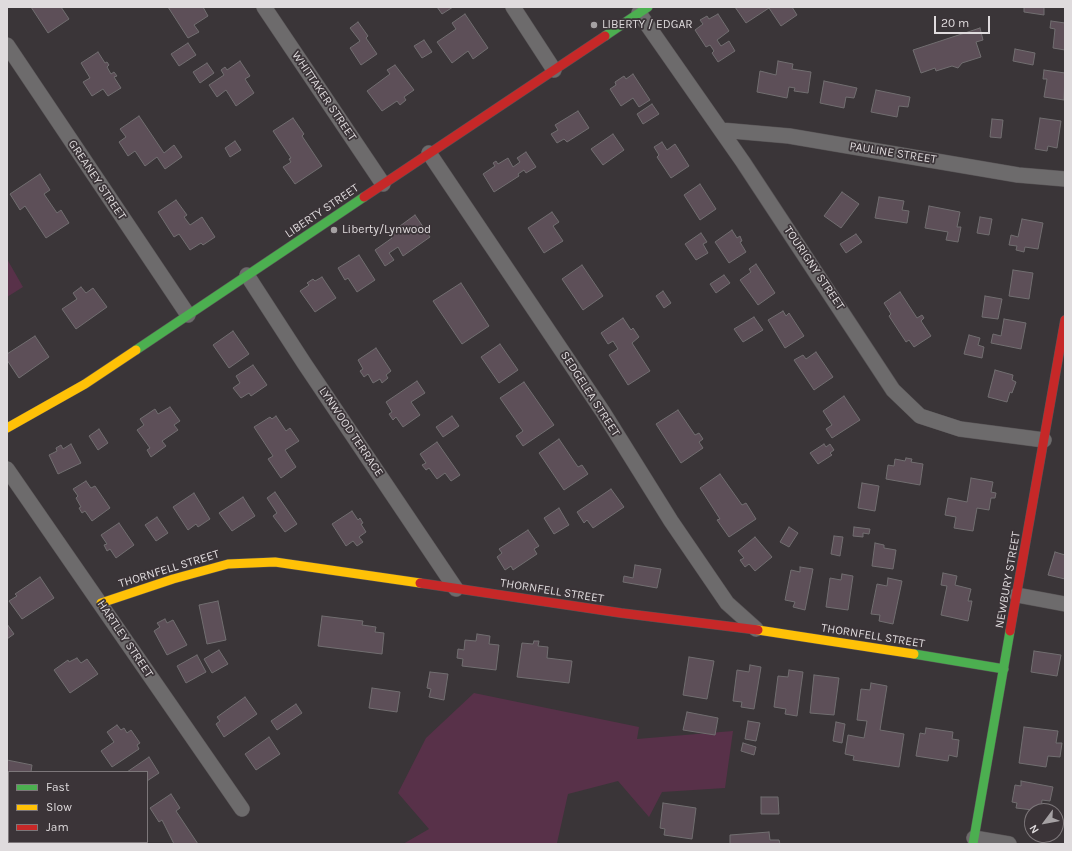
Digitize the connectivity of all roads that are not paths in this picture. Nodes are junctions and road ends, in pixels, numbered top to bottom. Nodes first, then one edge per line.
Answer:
1 (264, 7) edge
2 (513, 7) edge
3 (643, 10) edge
4 (7, 45) edge
5 (554, 70) junction
6 (721, 130) junction
7 (429, 153) junction
8 (1065, 179) edge
9 (383, 184) junction
10 (247, 275) junction
11 (188, 315) junction
12 (1065, 320) edge
13 (1060, 378) edge
14 (7, 428) edge
15 (1044, 440) junction
16 (7, 469) edge
17 (456, 589) junction
18 (1017, 595) junction
19 (101, 603) junction
20 (1065, 604) edge
21 (756, 630) junction
22 (1004, 669) junction
23 (242, 808) dead end
24 (974, 841) edge
25 (1009, 844) edge

1 - 9 street, WHITTAKER STREET
2 - 5 street
3 - 5 street, LIBERTY STREET
3 - 6 street, TOURIGNY STREET
4 - 11 street, GREANEY STREET
5 - 7 street, LIBERTY STREET
6 - 8 street, PAULINE STREET
6 - 15 street, TOURIGNY STREET
7 - 9 street, LIBERTY STREET
7 - 21 street, SEDGELEA STREET
9 - 10 street, LIBERTY STREET
10 - 11 street, LIBERTY STREET
10 - 17 street, LYNWOOD TERRACE
11 - 14 street, LIBERTY STREET
12 - 13 street, NEWBURY STREET
13 - 15 street, NEWBURY STREET
15 - 18 street, NEWBURY STREET
16 - 19 street, HARTLEY STREET
17 - 19 street, THORNFELL STREET
17 - 21 street, THORNFELL STREET
18 - 20 street
18 - 22 street, NEWBURY STREET
19 - 23 street, HARTLEY STREET
21 - 22 street, THORNFELL STREET
22 - 24 street, NEWBURY STREET
24 - 25 street

